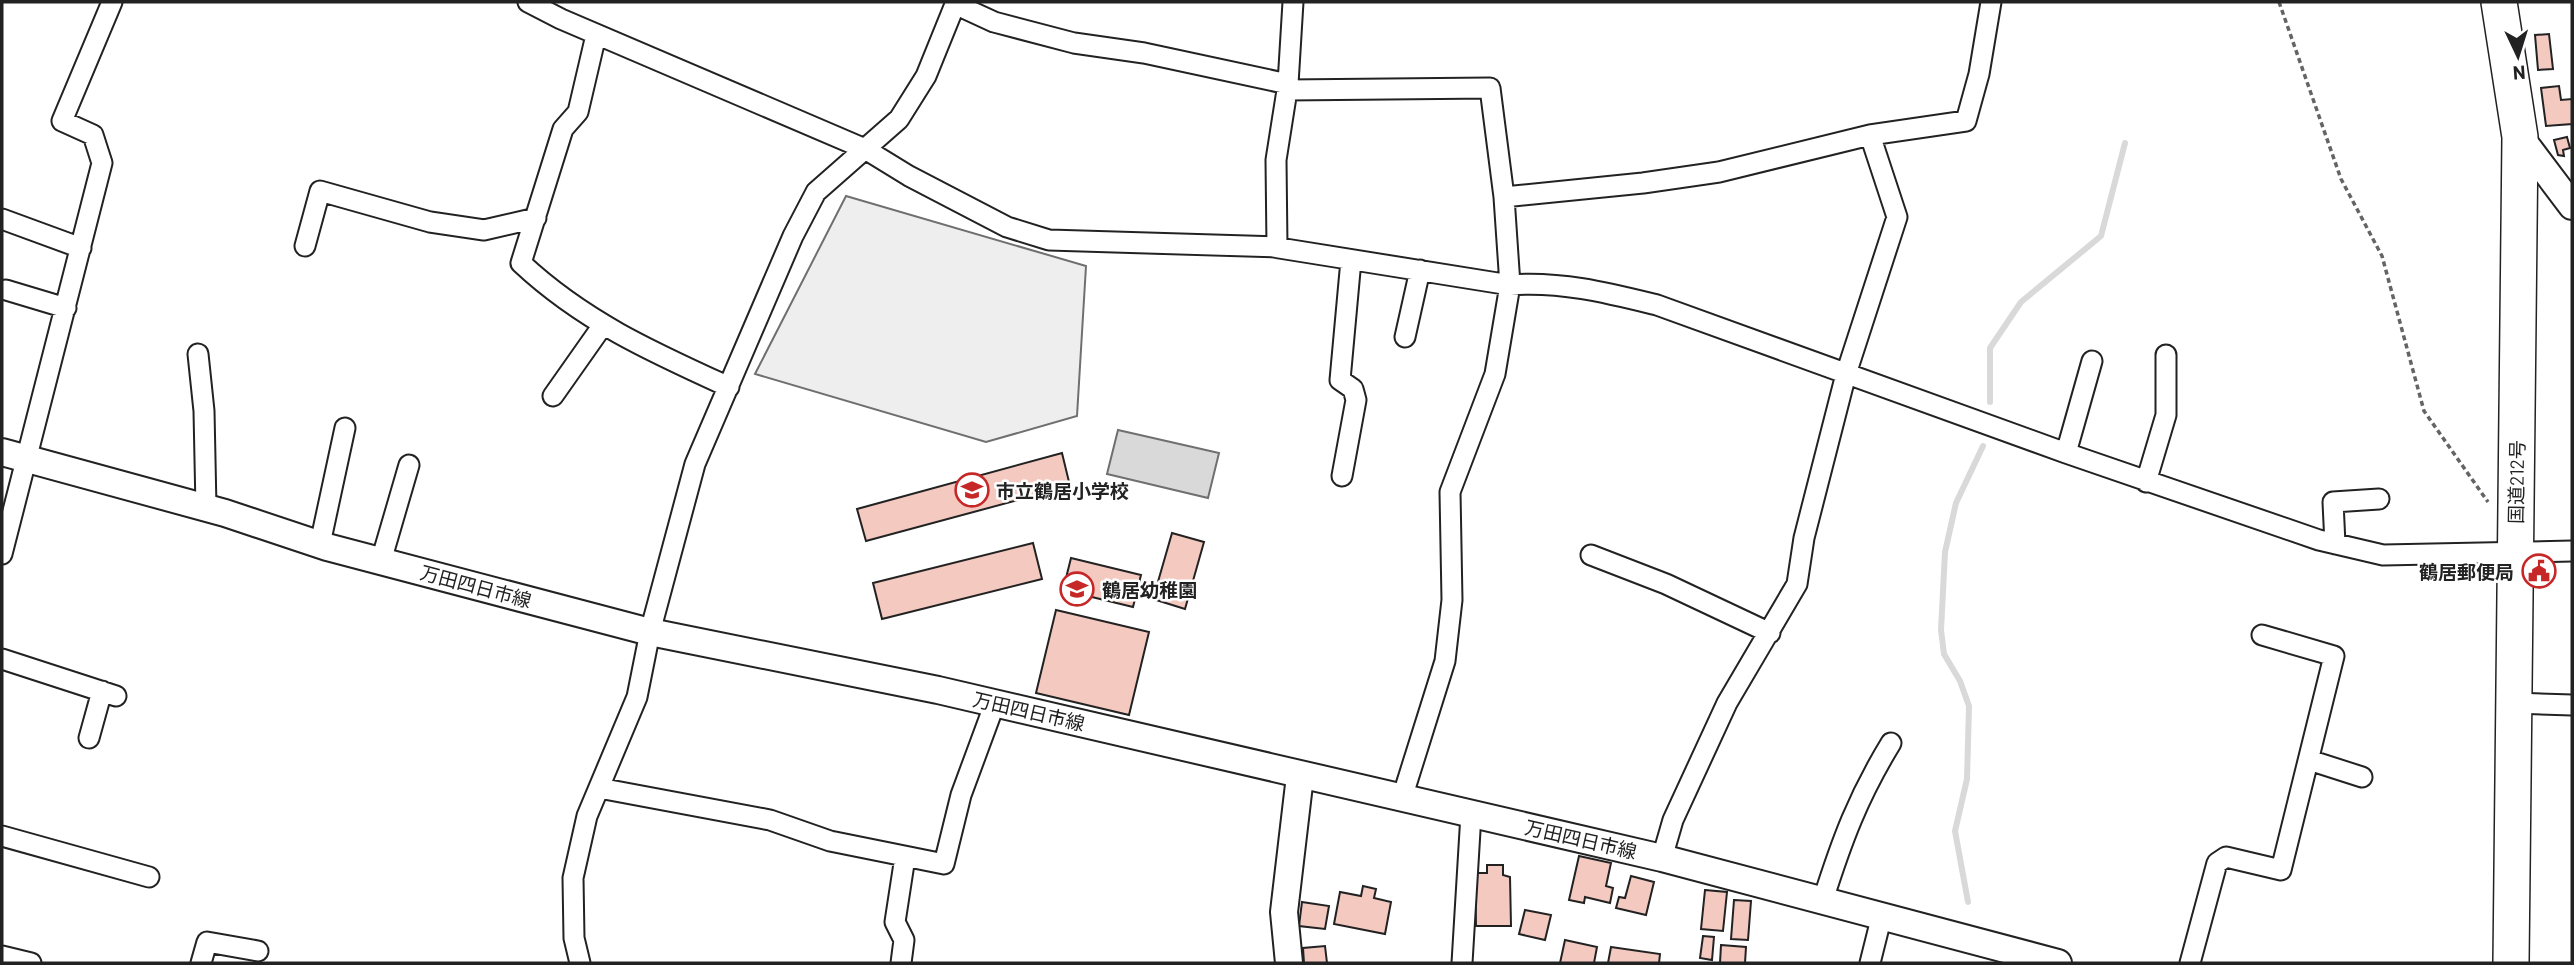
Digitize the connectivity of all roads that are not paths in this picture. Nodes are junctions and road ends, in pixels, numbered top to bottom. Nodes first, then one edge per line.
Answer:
1 (112, 2) edge
2 (528, 2) edge
3 (1293, 2) edge
4 (1991, 2) edge
5 (2499, 2) edge
6 (955, 3) edge
7 (596, 35) junction
8 (1287, 87) junction
9 (1870, 135) junction
10 (2520, 137) junction
11 (864, 149) junction
12 (1504, 197) junction
13 (2572, 206) edge
14 (536, 218) junction
15 (2, 219) edge
16 (305, 246) dead end
17 (1277, 247) junction
18 (81, 248) junction
19 (1351, 260) junction
20 (1419, 270) junction
21 (1510, 285) junction
22 (6, 290) dead end
23 (66, 308) junction
24 (603, 325) junction
25 (1405, 337) dead end
26 (198, 354) dead end
27 (2166, 355) dead end
28 (2092, 361) dead end
29 (1846, 374) junction
30 (729, 387) junction
31 (553, 396) dead end
32 (345, 428) dead end
33 (2, 452) edge
34 (2066, 453) junction
35 (27, 460) junction
36 (409, 465) dead end
37 (1342, 476) dead end
38 (2147, 482) junction
39 (2379, 499) dead end
40 (206, 508) junction
41 (2516, 539) junction
42 (320, 544) junction
43 (2335, 544) junction
44 (2572, 551) edge
45 (2, 555) edge
46 (1591, 555) dead end
47 (381, 561) junction
48 (650, 632) junction
49 (1770, 633) junction
50 (2263, 635) dead end
51 (2, 660) edge
52 (995, 703) junction
53 (2514, 703) junction
54 (2572, 705) edge
55 (89, 738) dead end
56 (1891, 743) dead end
57 (2309, 760) junction
58 (1300, 776) junction
59 (2362, 777) dead end
60 (599, 788) junction
61 (1402, 798) junction
62 (1471, 814) junction
63 (2, 836) edge
64 (905, 857) junction
65 (1661, 858) junction
66 (149, 877) dead end
67 (1824, 900) junction
68 (1882, 915) junction
69 (258, 951) dead end
70 (2, 956) edge
71 (2009, 956) edge
72 (32, 963) edge
73 (201, 963) edge
74 (580, 963) edge
75 (901, 963) edge
76 (1289, 963) edge
77 (1462, 963) edge
78 (1870, 963) edge
79 (2058, 963) edge
80 (2190, 963) edge
81 (2511, 963) edge

1 - 18 street
2 - 7 street
3 - 8 street
4 - 9 street
5 - 10 highway, 国道212号
6 - 8 street
6 - 11 street
7 - 11 street
7 - 14 street
8 - 12 street
8 - 17 street
9 - 12 street
9 - 29 street
10 - 13 main road
10 - 41 highway, 国道212号
11 - 17 street
11 - 30 street
12 - 21 street
14 - 16 street
14 - 24 street
15 - 18 street
17 - 19 street
18 - 23 street
19 - 20 street
19 - 37 street
20 - 21 street
20 - 25 street
21 - 29 street
21 - 61 street
22 - 23 street
23 - 35 street
24 - 30 street
24 - 31 street
26 - 40 street
27 - 38 street
28 - 34 street
29 - 34 street
29 - 49 street
30 - 48 street
32 - 42 street
33 - 35 main road, 万田四日市線
34 - 38 street
35 - 40 main road, 万田四日市線
35 - 45 street
36 - 47 street
38 - 43 street
39 - 43 street
40 - 42 main road, 万田四日市線
41 - 43 street
41 - 44 street
41 - 53 highway, 国道212号
42 - 47 main road, 万田四日市線
46 - 49 street
47 - 48 main road, 万田四日市線
48 - 52 main road, 万田四日市線
48 - 60 street
49 - 65 street
50 - 57 street
51 - 55 street
52 - 58 main road, 万田四日市線
52 - 64 street
53 - 54 street
53 - 81 highway, 国道212号
56 - 67 street
57 - 59 street
57 - 80 street
58 - 61 main road, 万田四日市線
58 - 76 main road
60 - 64 street
60 - 74 street
61 - 62 main road, 万田四日市線
62 - 65 main road, 万田四日市線
62 - 77 street
63 - 66 street
64 - 75 street
65 - 67 main road, 万田四日市線
67 - 68 main road, 万田四日市線
68 - 71 main road, 万田四日市線
68 - 78 street
69 - 73 street
70 - 72 street
71 - 79 main road, 万田四日市線

